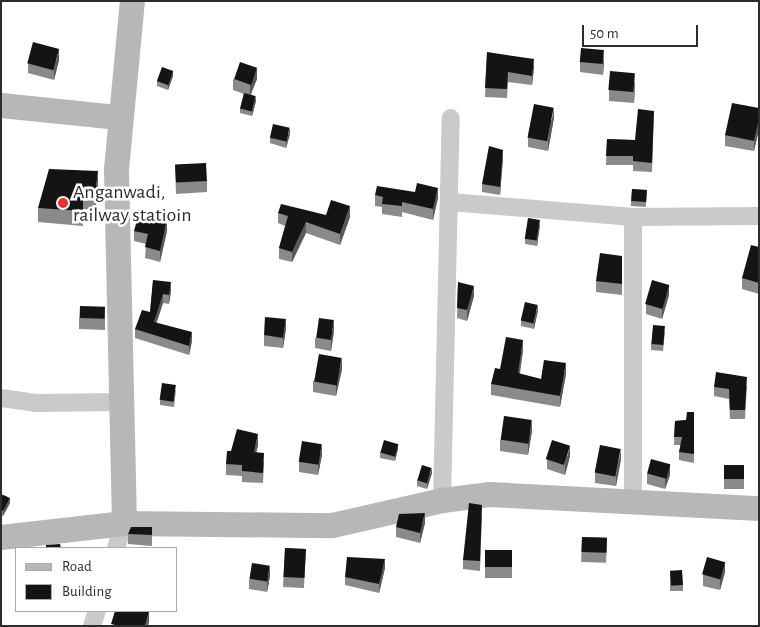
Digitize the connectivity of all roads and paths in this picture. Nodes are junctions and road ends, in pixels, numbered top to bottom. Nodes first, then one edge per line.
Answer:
1 (132, 1) edge
2 (1, 105) edge
3 (118, 117) junction
4 (451, 118) dead end
5 (450, 202) junction
6 (759, 216) edge
7 (633, 217) junction
8 (1, 398) edge
9 (122, 402) junction
10 (442, 500) junction
11 (633, 504) junction
12 (759, 508) edge
13 (124, 523) junction
14 (1, 537) edge
15 (116, 547) edge
16 (97, 612) edge
17 (92, 626) edge

1 - 3 main road
2 - 3 main road
3 - 9 main road
4 - 5 street
5 - 7 street
5 - 10 street
6 - 7 street
7 - 11 street
8 - 9 street
9 - 13 main road
10 - 11 main road
10 - 13 main road
11 - 12 main road
13 - 14 main road
13 - 15 street
16 - 17 street

